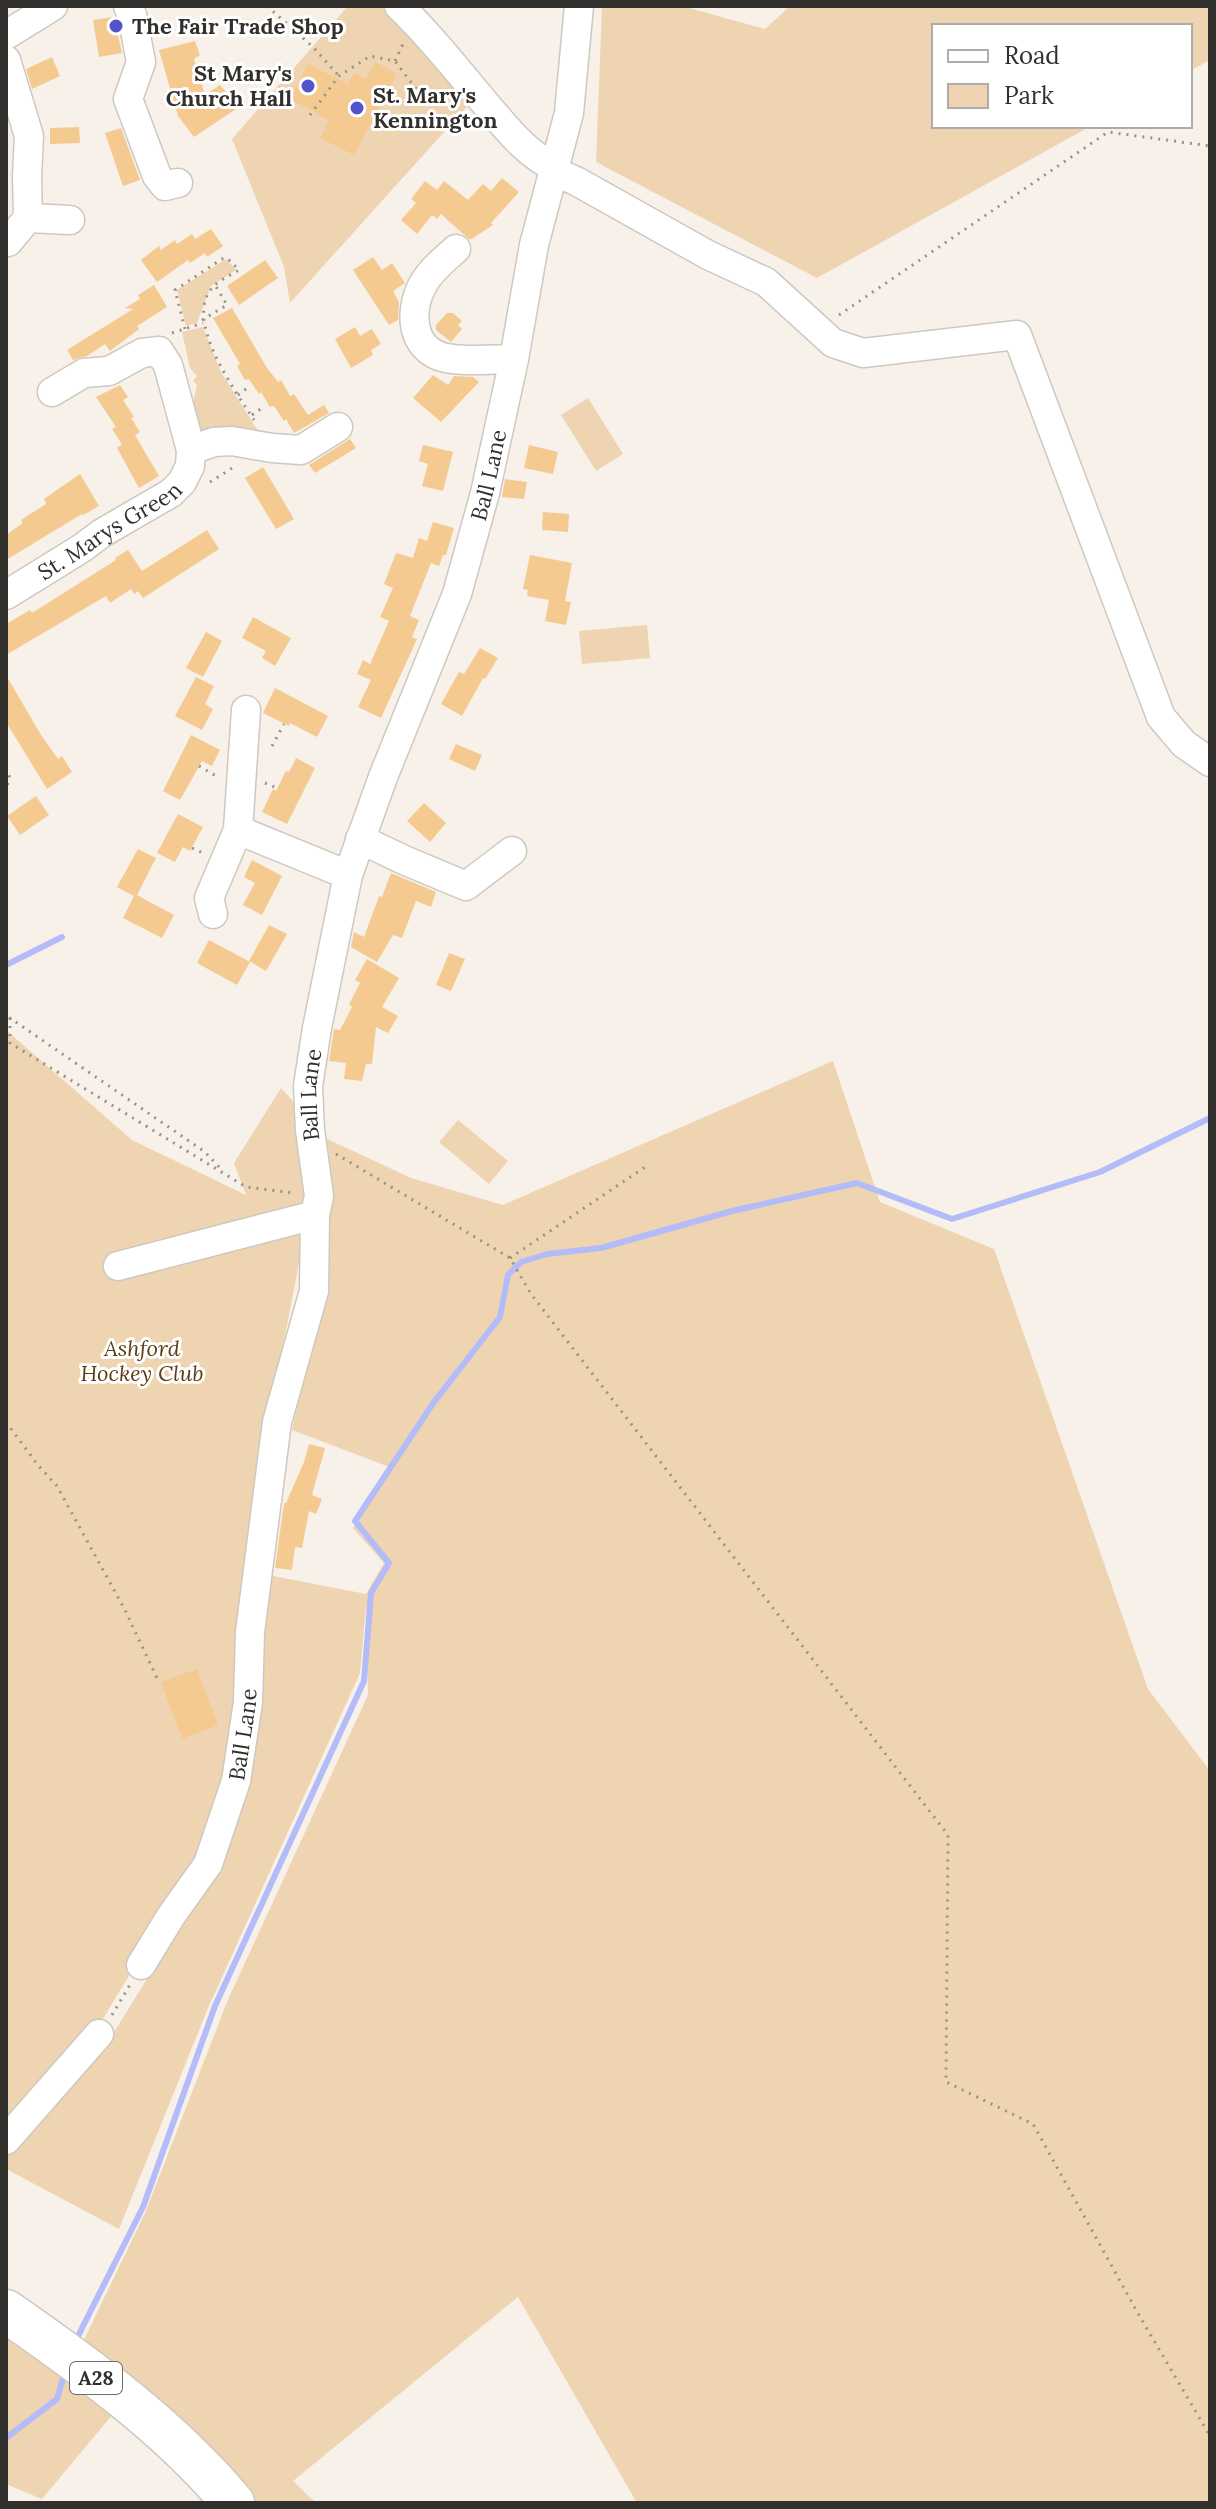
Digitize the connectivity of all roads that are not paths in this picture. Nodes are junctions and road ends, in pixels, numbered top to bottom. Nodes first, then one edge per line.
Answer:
1 (53, 6) edge
2 (128, 6) edge
3 (399, 6) edge
4 (579, 6) edge
5 (6, 35) edge
6 (6, 60) edge
7 (554, 169) junction
8 (178, 183) dead end
9 (28, 218) junction
10 (70, 220) dead end
11 (8, 242) edge
12 (444, 249) dead end
13 (514, 359) junction
14 (52, 392) dead end
15 (338, 427) dead end
16 (191, 450) junction
17 (6, 595) edge
18 (246, 710) dead end
19 (1210, 762) edge
20 (238, 830) junction
21 (360, 839) junction
22 (512, 851) dead end
23 (348, 875) junction
24 (208, 896) dead end
25 (317, 1206) junction
26 (118, 1266) dead end
27 (141, 1965) road end
28 (99, 2034) road end
29 (6, 2140) edge
30 (19, 2320) edge
31 (233, 2503) edge

1 - 5 street
2 - 8 street
3 - 7 street
4 - 7 street, Ball Lane
6 - 9 street
7 - 13 street, Ball Lane
7 - 19 street
9 - 10 street
9 - 11 street
12 - 13 street
13 - 21 street, Ball Lane
14 - 16 street, St. Marys Green
15 - 16 street, St. Marys Green
16 - 17 street, St. Marys Green
18 - 20 street
20 - 23 street
20 - 24 street
21 - 22 street
21 - 23 street, Ball Lane
23 - 25 street, Ball Lane
25 - 26 street
25 - 27 street, Ball Lane
28 - 29 street
30 - 31 highway, A28

